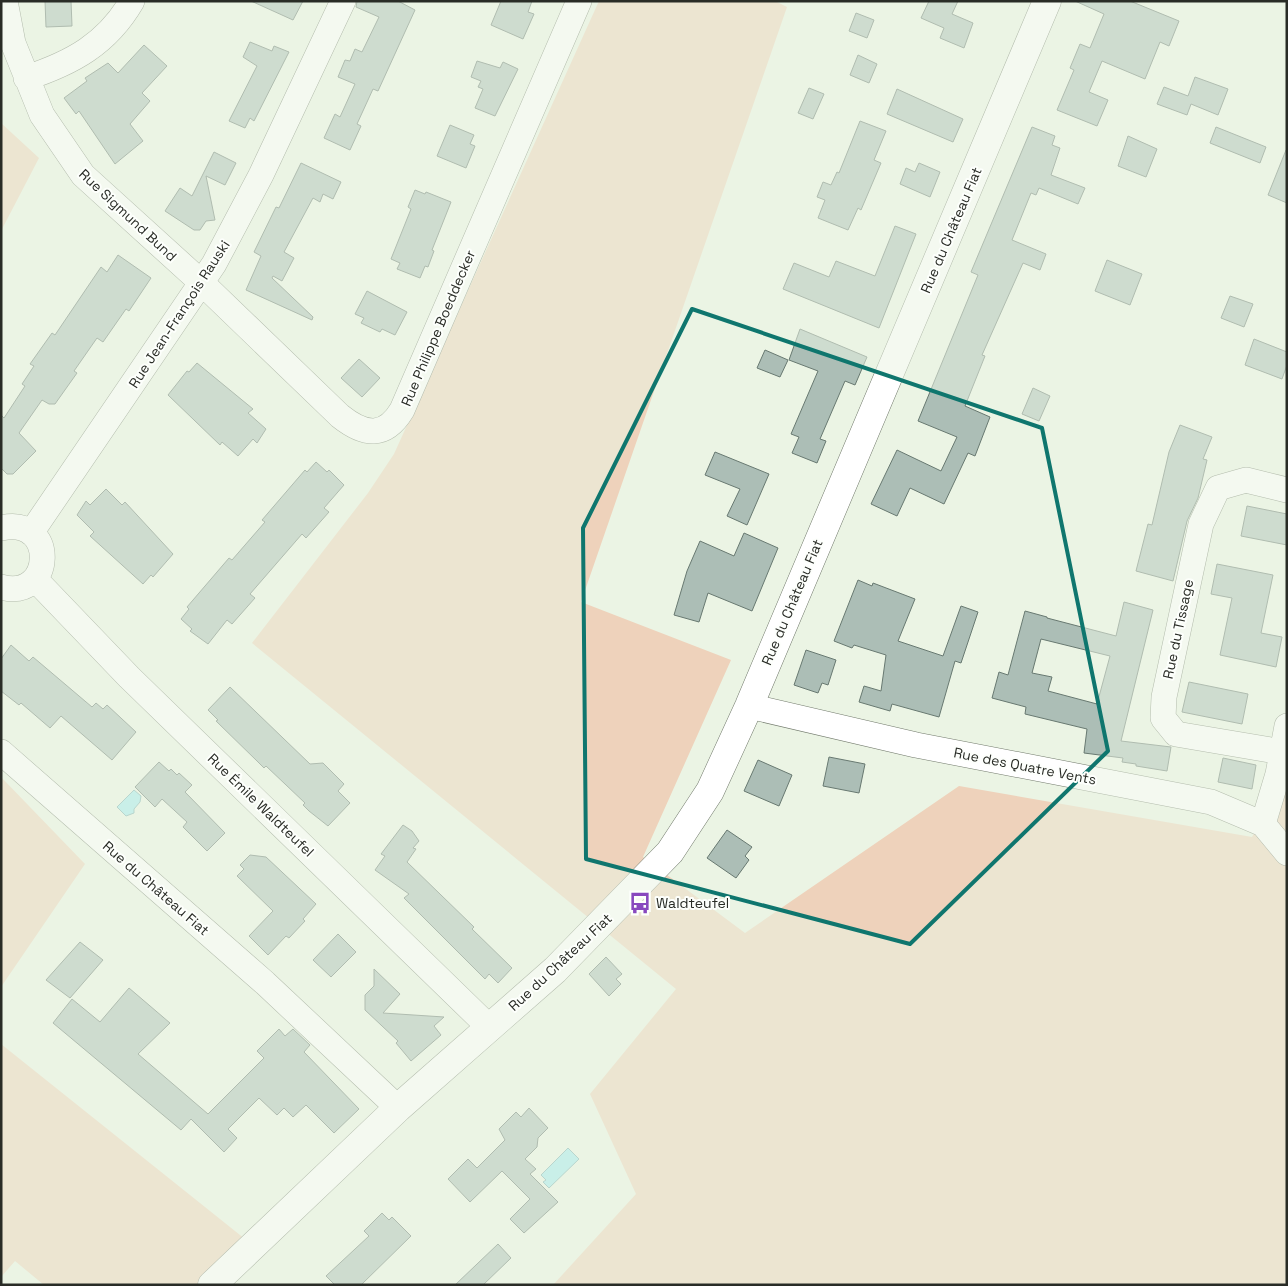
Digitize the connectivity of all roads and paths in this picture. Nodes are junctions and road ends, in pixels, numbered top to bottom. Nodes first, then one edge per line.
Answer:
1 (5, 1) edge
2 (132, 1) edge
3 (343, 1) edge
4 (579, 1) edge
5 (1047, 1) edge
6 (26, 78) junction
7 (203, 284) junction
8 (1287, 490) edge
9 (1, 528) edge
10 (31, 533) junction
11 (35, 579) junction
12 (1, 587) edge
13 (749, 706) junction
14 (1287, 726) edge
15 (1, 752) edge
16 (1282, 752) junction
17 (1263, 824) junction
18 (1287, 853) edge
19 (489, 1027) junction
20 (398, 1108) junction
21 (212, 1285) edge

1 - 6 street, Rue Sigmund Bund
2 - 6 street
3 - 7 street, Rue Jean-François Rauski
4 - 7 street, Rue Philippe Boeddecker
5 - 13 street, Rue du Château Fiat
6 - 7 street, Rue Sigmund Bund
7 - 10 street, Rue Jean-François Rauski
8 - 16 street, Rue du Tissage
9 - 10 street
10 - 11 street
11 - 12 street
11 - 19 street, Rue Émile Waldteufel
13 - 17 street, Rue des Quatre Vents
13 - 19 street, Rue du Château Fiat
14 - 16 street
15 - 20 street, Rue du Château Fiat
16 - 17 street
17 - 18 street, Rue des Quatre Vents
19 - 20 street, Rue du Château Fiat
20 - 21 street, Rue du Château Fiat

